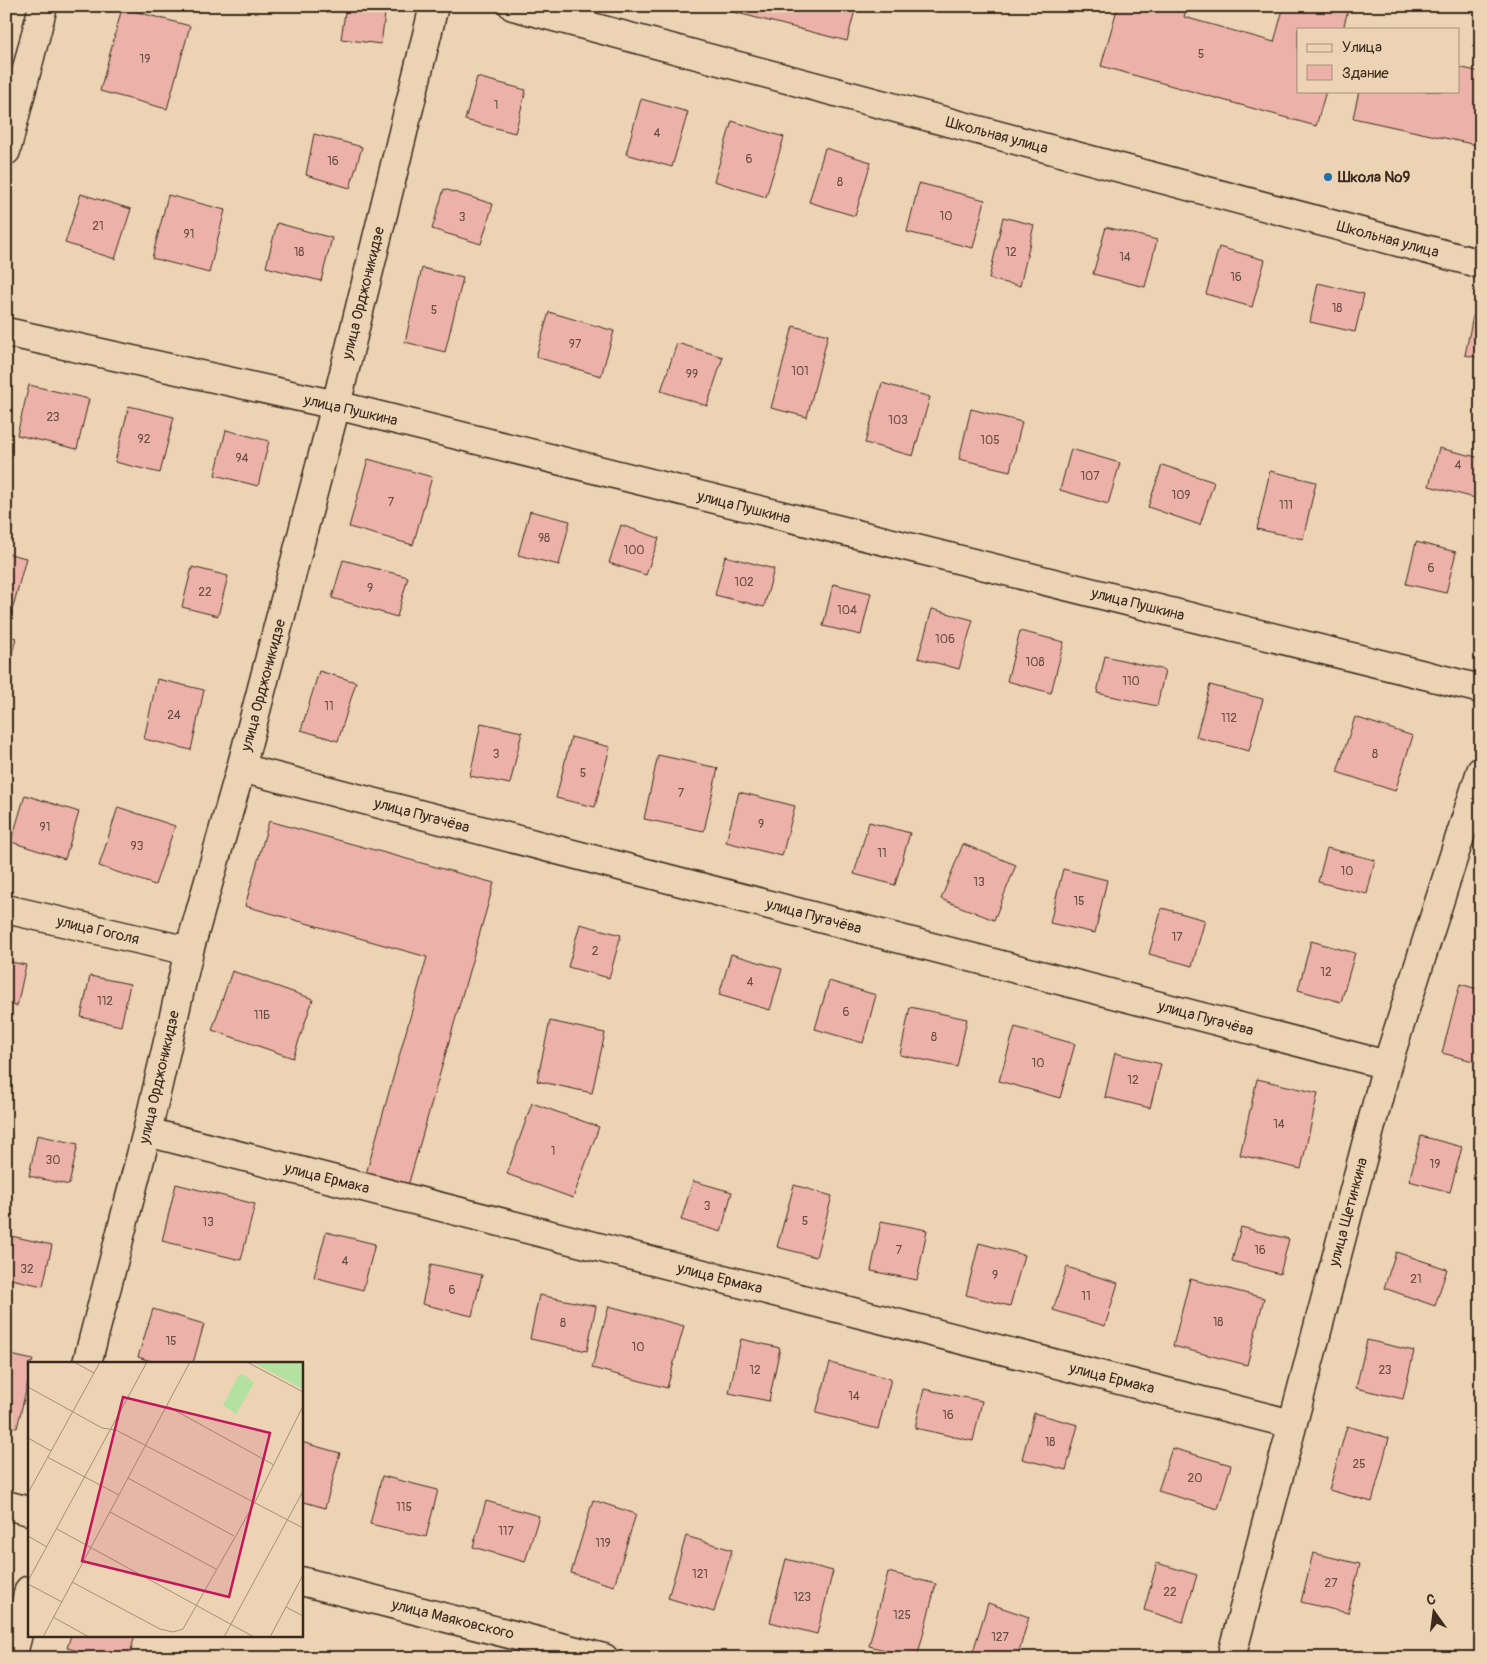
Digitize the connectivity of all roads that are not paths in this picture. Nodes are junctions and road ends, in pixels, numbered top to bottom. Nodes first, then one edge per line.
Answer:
1 (43, 6) edge
2 (434, 6) edge
3 (513, 6) edge
4 (6, 151) edge
5 (1481, 264) edge
6 (6, 332) edge
7 (336, 405) junction
8 (1481, 689) edge
9 (242, 768) junction
10 (1481, 771) edge
11 (6, 909) edge
12 (189, 951) junction
13 (1387, 1065) junction
14 (147, 1132) junction
15 (87, 1362) edge
16 (1292, 1424) junction
17 (6, 1505) edge
18 (28, 1511) edge
19 (302, 1581) edge
20 (28, 1594) edge
21 (12, 1658) edge
22 (604, 1658) edge
23 (1231, 1658) edge

1 - 4 street
2 - 7 street, улица Орджоникидзе
3 - 5 street, Школьная улица
6 - 7 street, улица Пушкина
7 - 8 street, улица Пушкина
7 - 9 street, улица Орджоникидзе
9 - 12 street, улица Орджоникидзе
9 - 13 street, улица Пугачёва
10 - 13 street, улица Щетинкина
11 - 12 street, улица Гоголя
12 - 14 street, улица Орджоникидзе
13 - 16 street, улица Щетинкина
14 - 15 street, улица Орджоникидзе
14 - 16 street, улица Ермака
16 - 23 street, улица Щетинкина
17 - 18 street
19 - 22 street, улица Маяковского
20 - 21 street

